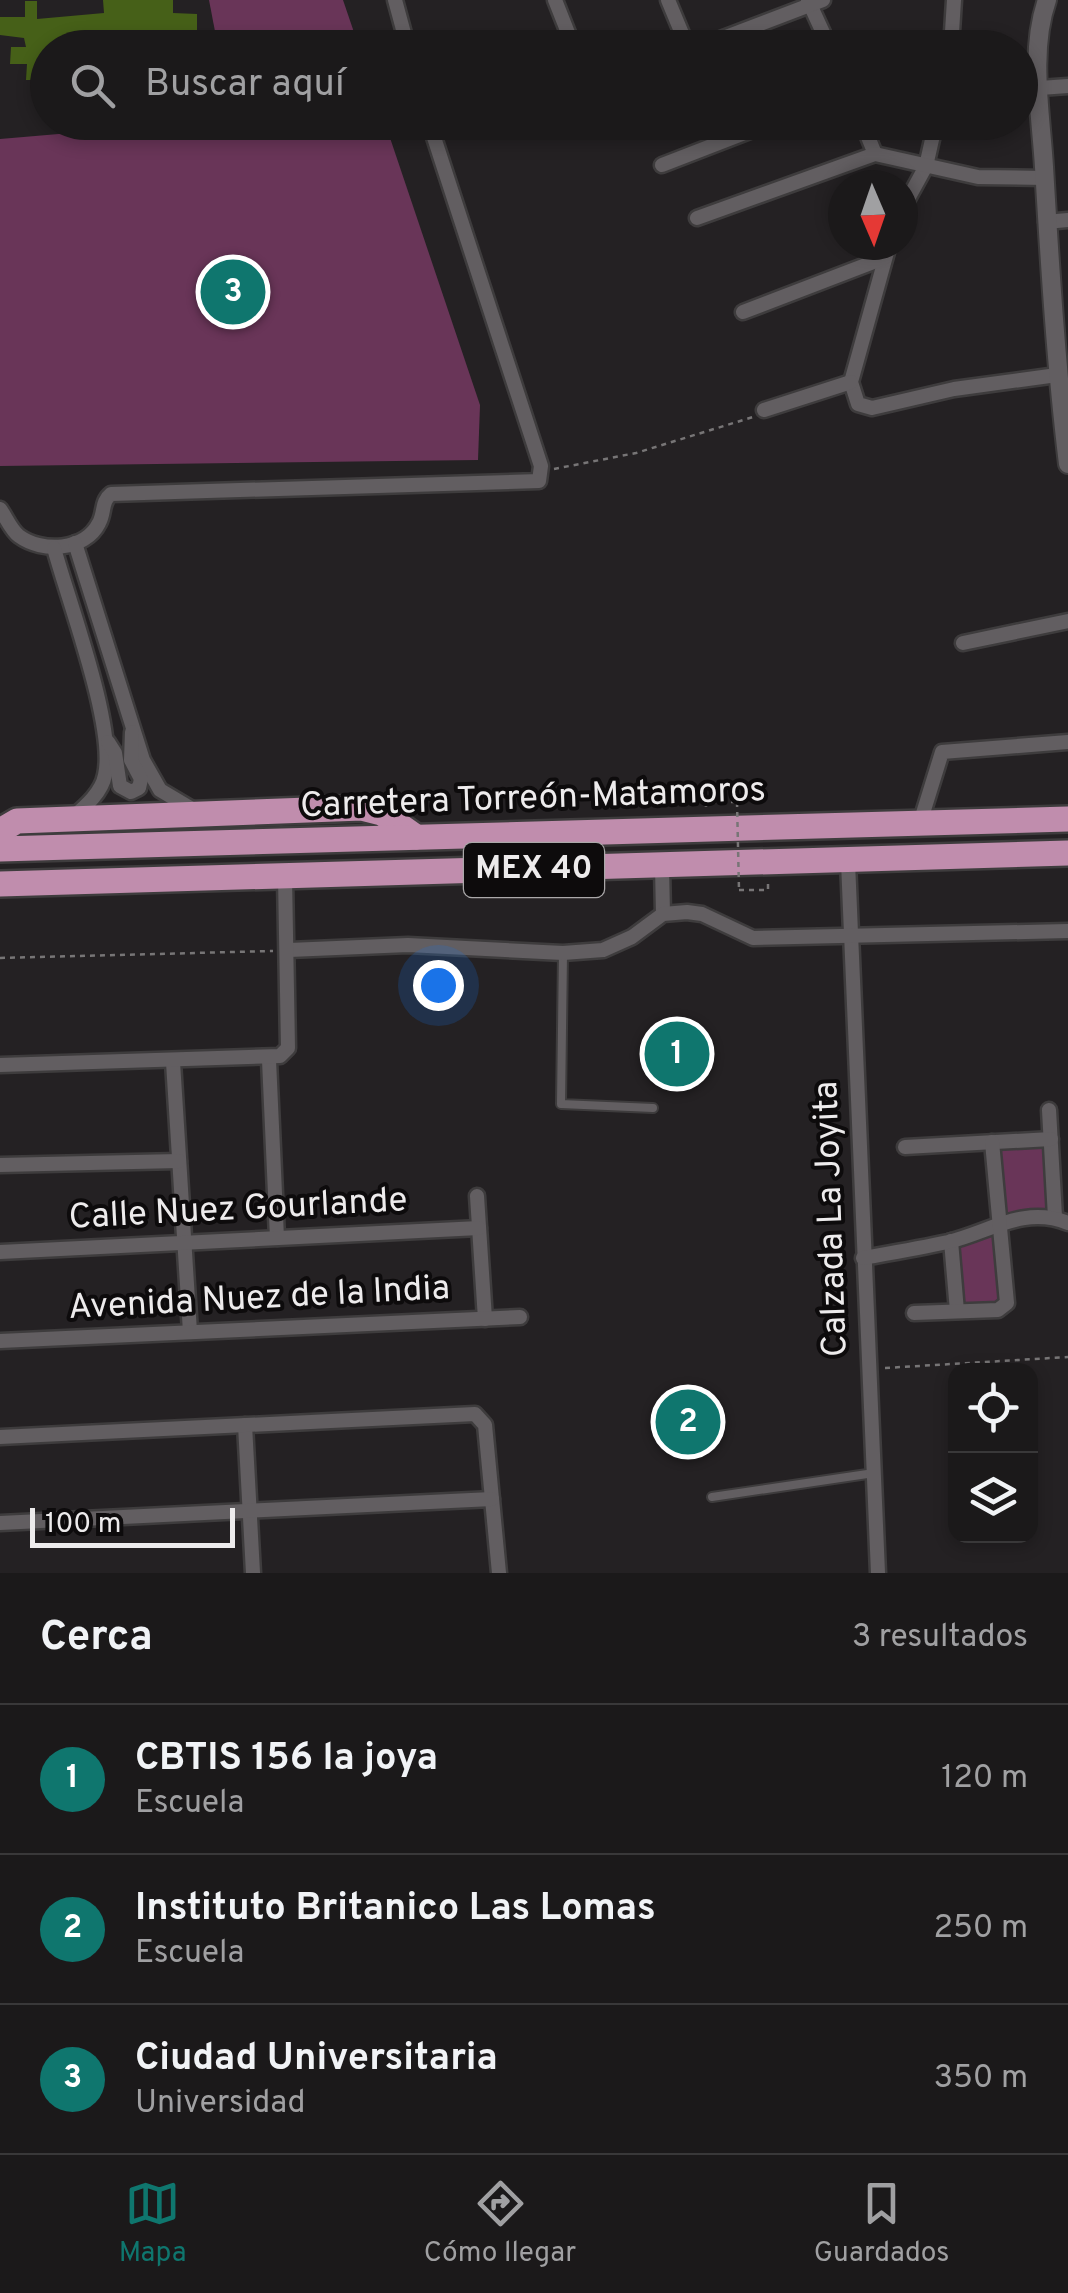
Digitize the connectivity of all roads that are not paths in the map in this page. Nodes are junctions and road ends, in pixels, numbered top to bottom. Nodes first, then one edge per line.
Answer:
1 (395, 0) edge
2 (555, 0) edge
3 (668, 0) edge
4 (954, 0) edge
5 (1047, 0) edge
6 (814, 1) edge
7 (403, 30) edge
8 (567, 30) edge
9 (680, 30) edge
10 (741, 30) edge
11 (824, 30) edge
12 (952, 30) edge
13 (1038, 44) edge
14 (1038, 79) edge
15 (1068, 86) edge
16 (1038, 120) edge
17 (435, 140) edge
18 (725, 140) edge
19 (869, 140) edge
20 (932, 140) edge
21 (875, 154) junction
22 (662, 164) dead end
23 (926, 166) junction
24 (1045, 178) junction
25 (918, 181) edge
26 (697, 218) dead end
27 (1068, 220) edge
28 (1046, 222) junction
29 (867, 260) edge
30 (884, 260) edge
31 (743, 312) dead end
32 (1057, 375) junction
33 (851, 382) junction
34 (764, 410) road end
35 (1068, 464) edge
36 (0, 509) edge
37 (75, 544) junction
38 (54, 548) junction
39 (1068, 621) edge
40 (962, 644) dead end
41 (133, 730) junction
42 (108, 742) junction
43 (1068, 742) edge
44 (207, 814) junction
45 (71, 819) junction
46 (920, 823) junction
47 (1068, 823) edge
48 (0, 831) edge
49 (416, 837) junction
50 (0, 849) edge
51 (1068, 853) edge
52 (848, 862) junction
53 (662, 867) junction
54 (285, 877) junction
55 (0, 884) edge
56 (662, 914) junction
57 (1068, 931) edge
58 (850, 937) junction
59 (289, 950) junction
60 (563, 953) junction
61 (269, 1060) junction
62 (174, 1062) junction
63 (0, 1065) edge
64 (654, 1108) dead end
65 (1049, 1110) dead end
66 (1045, 1140) junction
67 (992, 1142) junction
68 (905, 1146) dead end
69 (179, 1160) junction
70 (0, 1165) edge
71 (478, 1196) dead end
72 (1062, 1220) edge
73 (1000, 1224) junction
74 (480, 1228) junction
75 (277, 1238) junction
76 (952, 1241) junction
77 (184, 1243) junction
78 (0, 1252) edge
79 (863, 1258) junction
80 (957, 1312) junction
81 (914, 1313) dead end
82 (520, 1317) dead end
83 (485, 1319) junction
84 (190, 1332) junction
85 (0, 1342) edge
86 (245, 1425) junction
87 (0, 1438) edge
88 (874, 1473) junction
89 (712, 1497) dead end
90 (492, 1499) junction
91 (250, 1511) junction
92 (0, 1523) edge
93 (253, 1573) edge
94 (499, 1573) edge
95 (878, 1573) edge

1 - 7 street
2 - 8 street
3 - 9 street
4 - 12 street
5 - 13 street
6 - 10 street
6 - 11 street
14 - 15 street
16 - 24 street
17 - 37 street
18 - 22 street
19 - 21 street
20 - 23 street
21 - 23 street
21 - 26 street
23 - 24 street
23 - 25 street
24 - 28 street
27 - 28 street
28 - 32 street
29 - 31 street
30 - 33 street
32 - 33 street
32 - 35 street
33 - 34 street
36 - 38 street
37 - 38 street
37 - 41 street
38 - 42 street
39 - 40 street
41 - 42 street
41 - 44 street
42 - 45 street
43 - 46 street
44 - 45 highway
44 - 49 highway
45 - 48 highway
46 - 47 highway, Carretera Torreón-Matamoros / MEX 40
46 - 49 highway, Carretera Torreón-Matamoros / MEX 40
47 - 52 highway
49 - 50 highway, Carretera Torreón-Matamoros / MEX 40
51 - 52 highway, MEX 40
52 - 53 highway, MEX 40
52 - 58 street, Calzada La Joyita
53 - 54 highway, MEX 40
53 - 56 street
54 - 55 highway, MEX 40
54 - 59 street
56 - 58 street
56 - 60 street
57 - 58 street
58 - 79 street, Calzada La Joyita
59 - 60 street
59 - 61 street
60 - 64 lane
61 - 62 street
61 - 75 street
62 - 63 street
62 - 69 street
65 - 66 street
66 - 67 street
66 - 72 street
67 - 68 street
67 - 73 street
69 - 70 street
69 - 77 street
71 - 74 street
72 - 73 street
73 - 76 street
73 - 80 street
74 - 75 street, Calle Nuez Gourlande
74 - 83 street
75 - 77 street, Calle Nuez Gourlande
76 - 79 street
76 - 80 street
77 - 78 street, Calle Nuez Gourlande
77 - 84 street
79 - 88 street, Calzada La Joyita
80 - 81 street
82 - 83 street, Avenida Nuez de la India
83 - 84 street, Avenida Nuez de la India
84 - 85 street, Avenida Nuez de la India
86 - 87 street
86 - 90 street
86 - 91 street
88 - 89 lane
88 - 95 street, Calzada La Joyita
90 - 91 street
90 - 94 street
91 - 92 street
91 - 93 street

